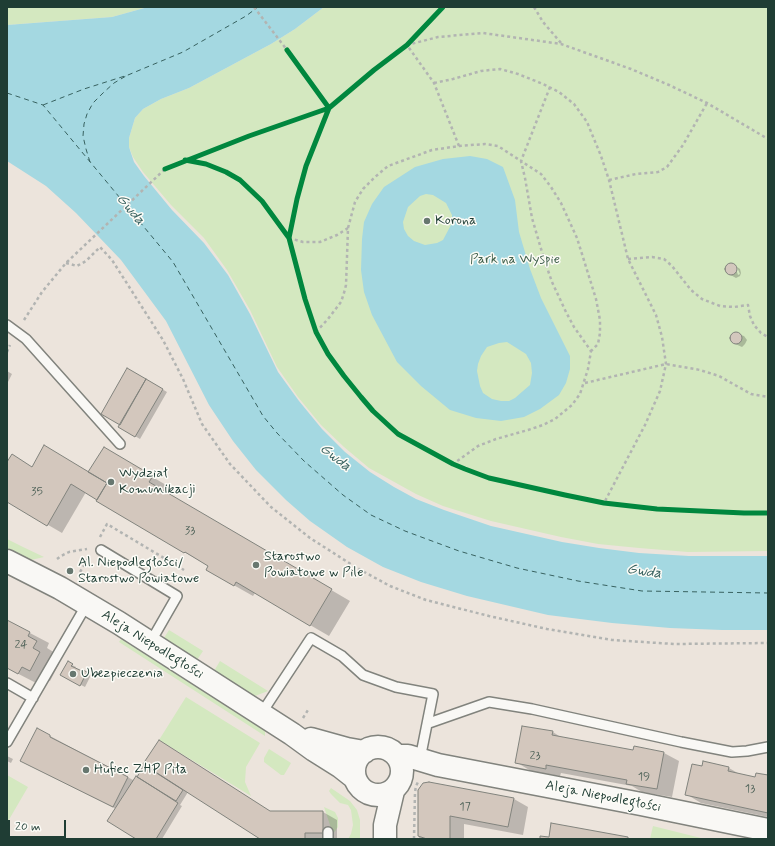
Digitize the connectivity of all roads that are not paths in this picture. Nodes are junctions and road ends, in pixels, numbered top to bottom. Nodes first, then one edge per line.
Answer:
1 (7, 325) edge
2 (120, 444) dead end
3 (102, 550) dead end
4 (7, 561) edge
5 (87, 604) junction
6 (150, 643) junction
7 (7, 683) edge
8 (33, 698) junction
9 (261, 714) junction
10 (428, 723) junction
11 (292, 734) junction
12 (7, 742) edge
13 (768, 747) edge
14 (364, 752) junction
15 (429, 762) junction
16 (397, 774) junction
17 (355, 778) junction
18 (372, 794) junction
19 (768, 830) edge
20 (385, 832) edge

1 - 2 lane
3 - 6 lane
4 - 5 street, Aleja Niepodległości
5 - 6 street, Aleja Niepodległości
5 - 8 lane
6 - 9 street, Aleja Niepodległości
7 - 8 lane
8 - 12 lane
9 - 10 lane
9 - 11 street, Aleja Niepodległości
10 - 13 lane
10 - 15 lane
11 - 14 street, Aleja Niepodległości
11 - 17 street, Aleja Niepodległości
14 - 16 street
14 - 17 street
15 - 16 street, Aleja Niepodległości
15 - 19 street, Aleja Niepodległości
16 - 18 street
16 - 20 street
17 - 18 street
18 - 20 street

